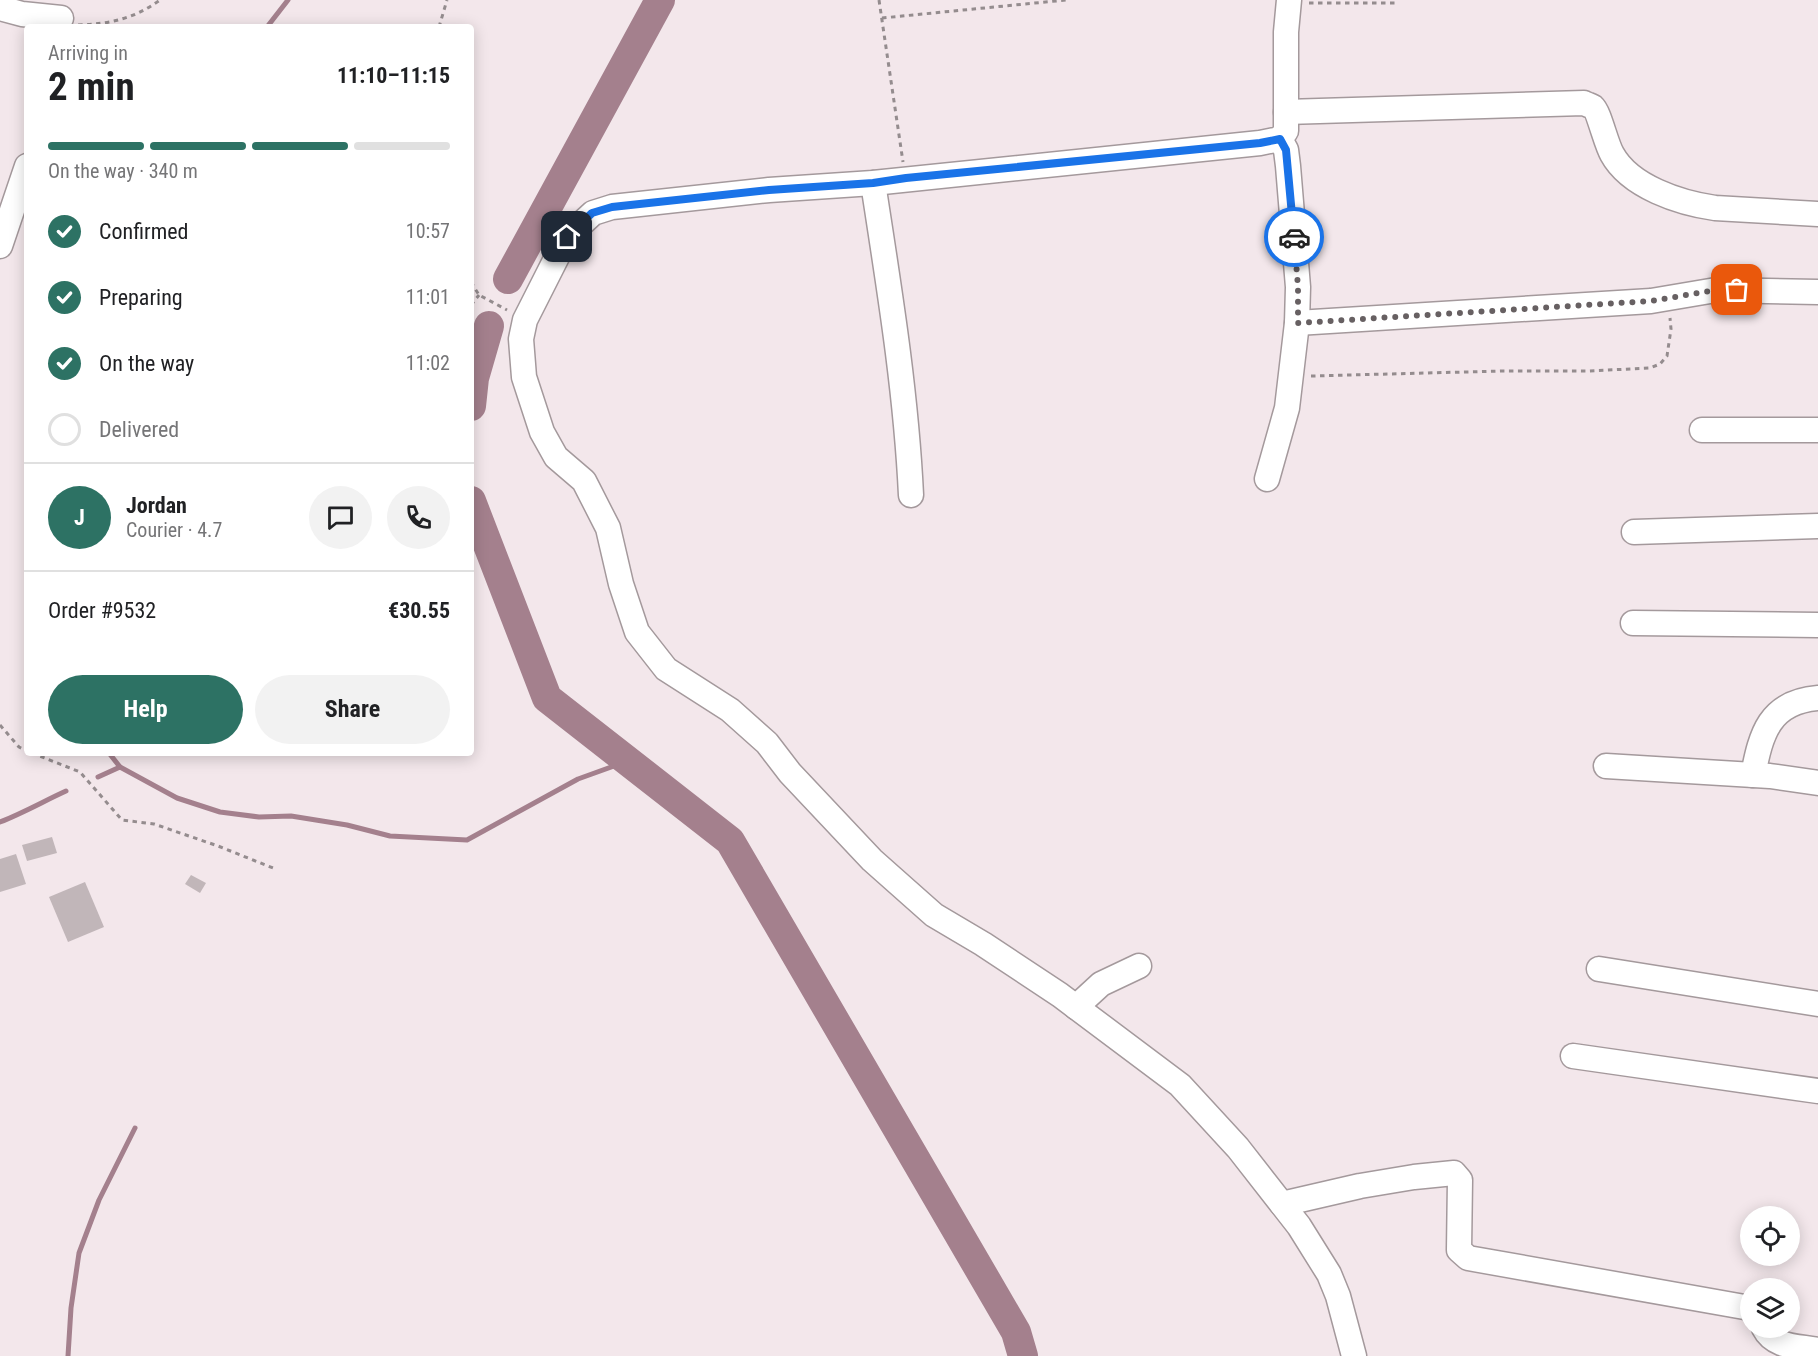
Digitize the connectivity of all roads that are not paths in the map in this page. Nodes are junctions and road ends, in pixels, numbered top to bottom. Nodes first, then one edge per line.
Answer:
1 (1289, 1) edge
2 (0, 9) edge
3 (61, 18) edge
4 (1286, 112) junction
5 (1280, 139) junction
6 (24, 175) edge
7 (873, 183) junction
8 (1818, 214) edge
9 (0, 246) edge
10 (1818, 292) edge
11 (1298, 323) junction
12 (1702, 430) dead end
13 (1818, 430) edge
14 (1266, 479) dead end
15 (911, 495) dead end
16 (1818, 526) edge
17 (1634, 532) dead end
18 (1633, 623) dead end
19 (1818, 625) edge
20 (1818, 698) edge
21 (1606, 766) dead end
22 (1753, 775) junction
23 (1818, 783) edge
24 (1139, 966) dead end
25 (1599, 969) dead end
26 (1818, 1004) edge
27 (1076, 1007) junction
28 (1573, 1056) dead end
29 (1818, 1091) edge
30 (1282, 1204) junction
31 (1740, 1306) edge
32 (1770, 1338) edge
33 (1818, 1350) edge
34 (1354, 1356) edge

1 - 4 street
2 - 3 street
4 - 5 street
4 - 8 street
5 - 7 street
5 - 11 street
6 - 9 street
7 - 15 street
7 - 27 street
10 - 11 street
11 - 14 street
12 - 13 street
16 - 17 street
18 - 19 street
20 - 22 street
21 - 22 street
22 - 23 street
24 - 27 street
25 - 26 street
27 - 30 street
28 - 29 street
30 - 31 street
30 - 34 street
32 - 33 street

